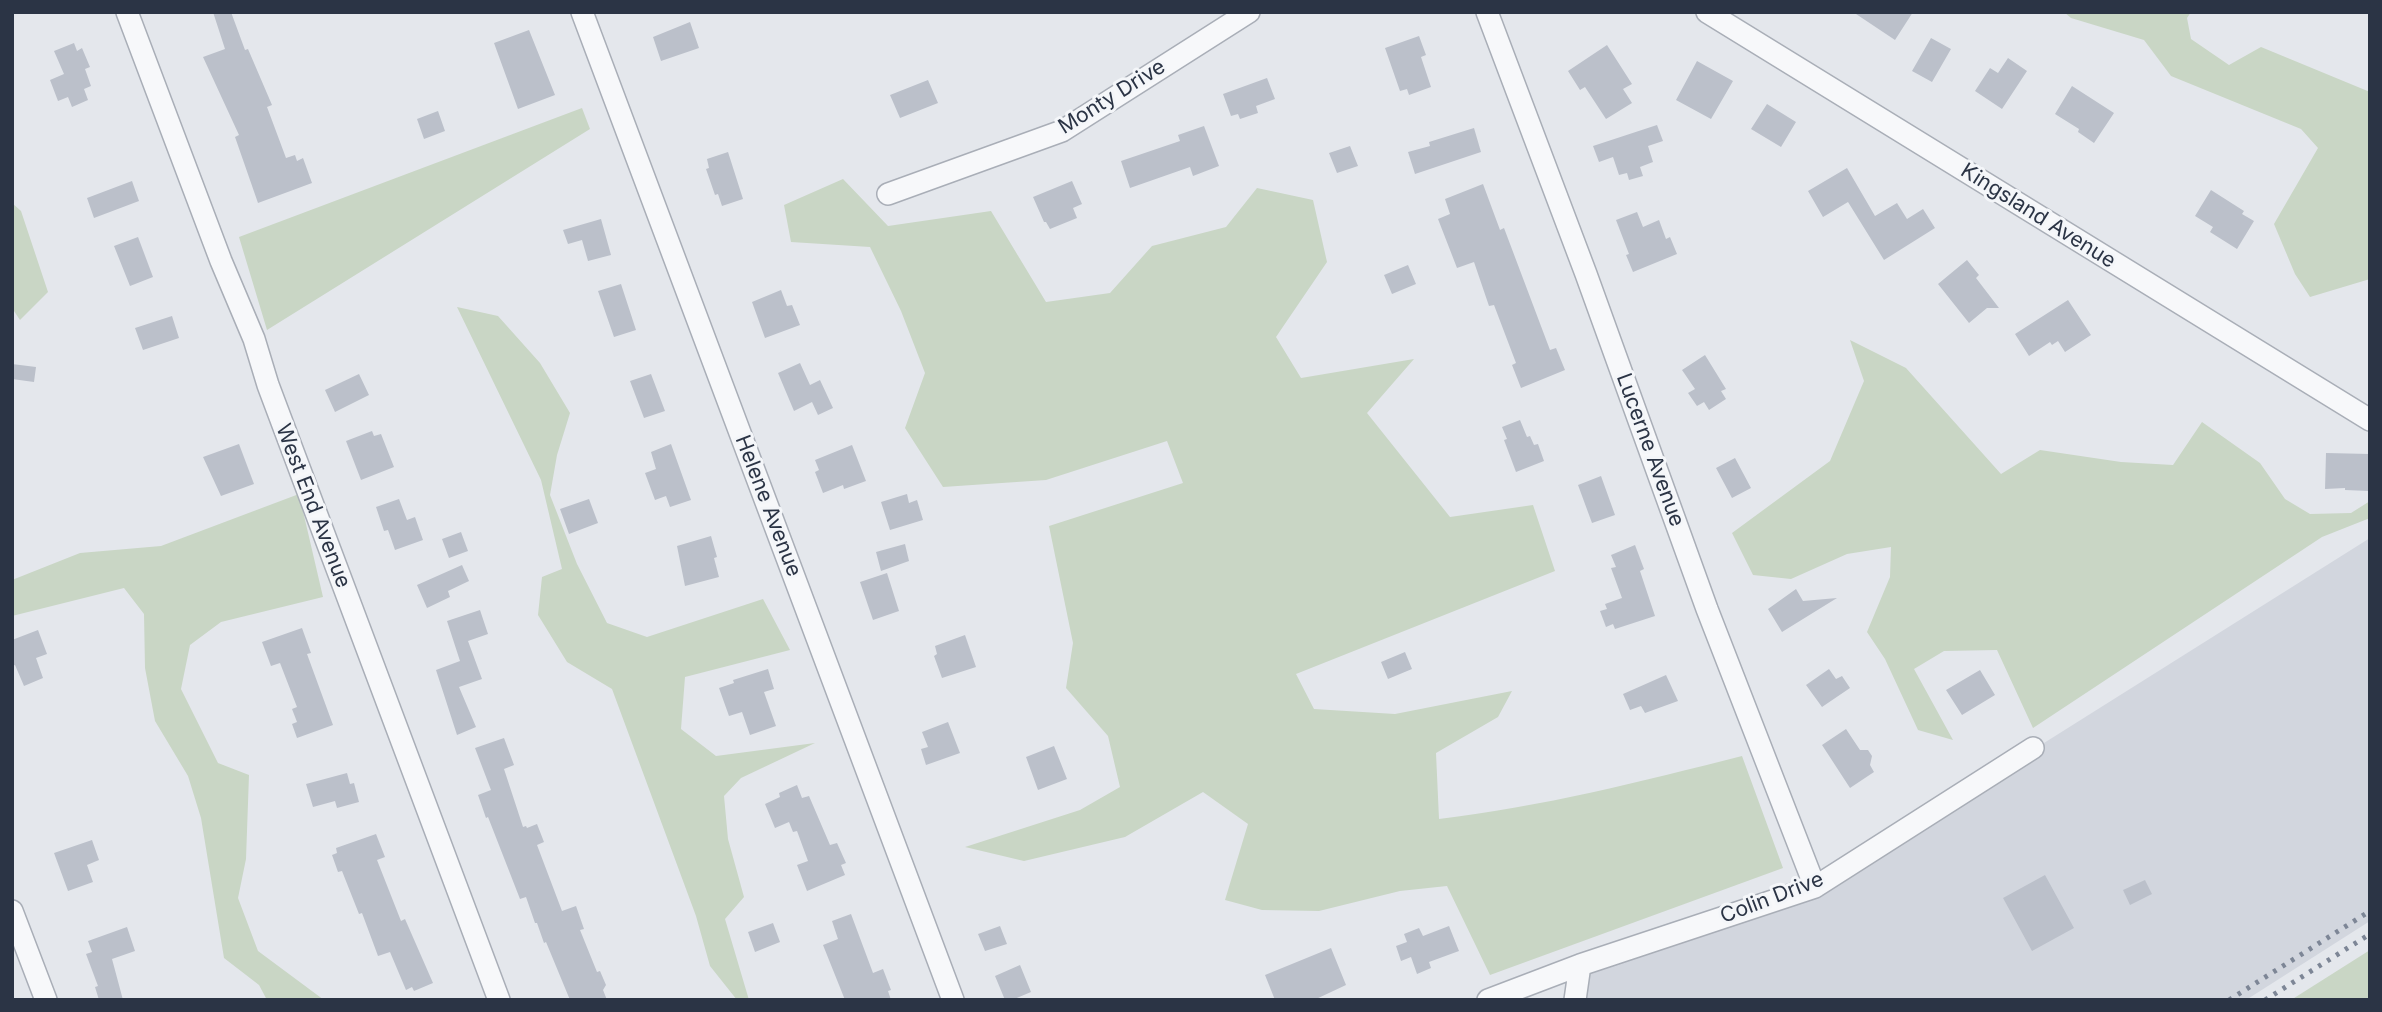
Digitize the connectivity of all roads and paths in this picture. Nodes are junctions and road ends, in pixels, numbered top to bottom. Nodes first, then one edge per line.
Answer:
1 (127, 12) edge
2 (582, 12) edge
3 (1249, 12) edge
4 (1487, 12) edge
5 (1707, 12) edge
6 (888, 194) dead end
7 (2370, 420) edge
8 (2033, 748) dead end
9 (1815, 887) junction
10 (12, 911) edge
11 (1580, 965) junction
12 (46, 1000) edge
13 (499, 1000) edge
14 (953, 1000) edge
15 (1488, 1000) edge
16 (1575, 1000) edge

1 - 13 street, West End Avenue
2 - 14 street, Helene Avenue
3 - 6 street, Monty Drive
4 - 9 street, Lucerne Avenue
5 - 7 street, Kingsland Avenue
8 - 9 street, Colin Drive
9 - 11 street, Colin Drive
10 - 12 street
11 - 15 street, Colin Drive
11 - 16 street

